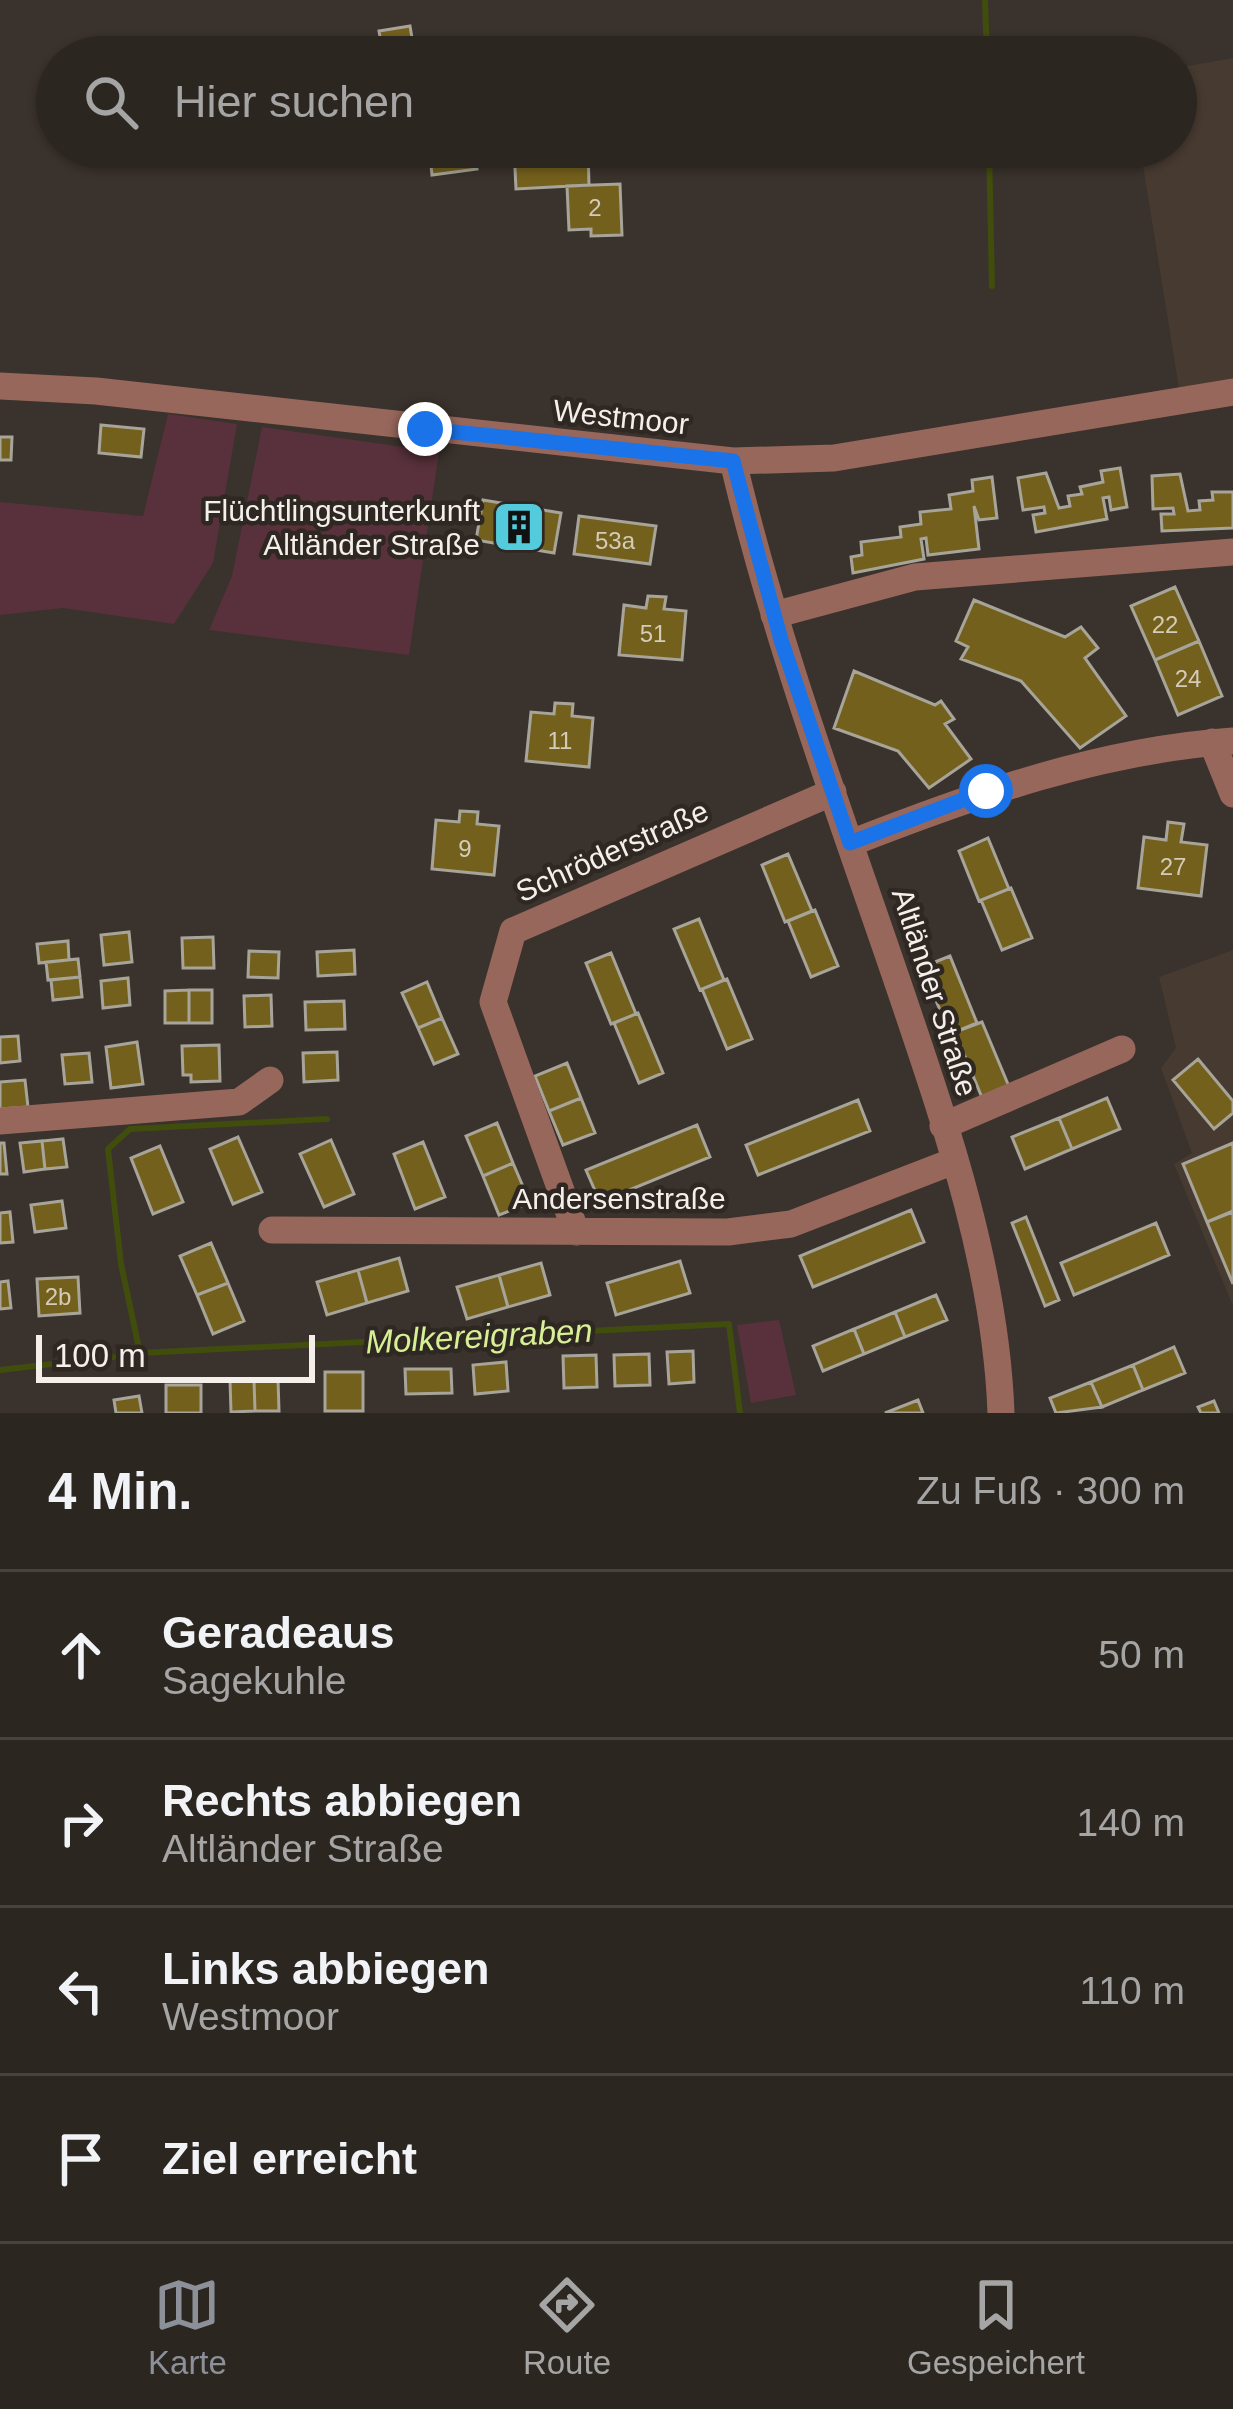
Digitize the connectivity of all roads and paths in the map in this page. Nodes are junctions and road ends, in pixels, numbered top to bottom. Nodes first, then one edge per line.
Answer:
1 (0, 386) edge
2 (1233, 392) edge
3 (733, 461) junction
4 (1233, 551) edge
5 (773, 615) junction
6 (1222, 742) edge
7 (833, 792) junction
8 (1233, 794) edge
9 (850, 843) junction
10 (1122, 1049) dead end
11 (270, 1081) dead end
12 (0, 1121) edge
13 (944, 1126) junction
14 (954, 1160) junction
15 (272, 1230) dead end
16 (576, 1232) junction
17 (1001, 1413) edge

1 - 3 street, Westmoor
2 - 3 street, Westmoor
3 - 5 street, Altländer Straße
4 - 5 street
5 - 7 street, Altländer Straße
6 - 8 street
6 - 9 street
7 - 9 street, Altländer Straße
7 - 16 street, Schröderstraße
9 - 13 street, Altländer Straße
10 - 13 street
11 - 12 street
13 - 14 street, Altländer Straße
14 - 16 street, Andersenstraße
14 - 17 street, Altländer Straße
15 - 16 street, Andersenstraße

